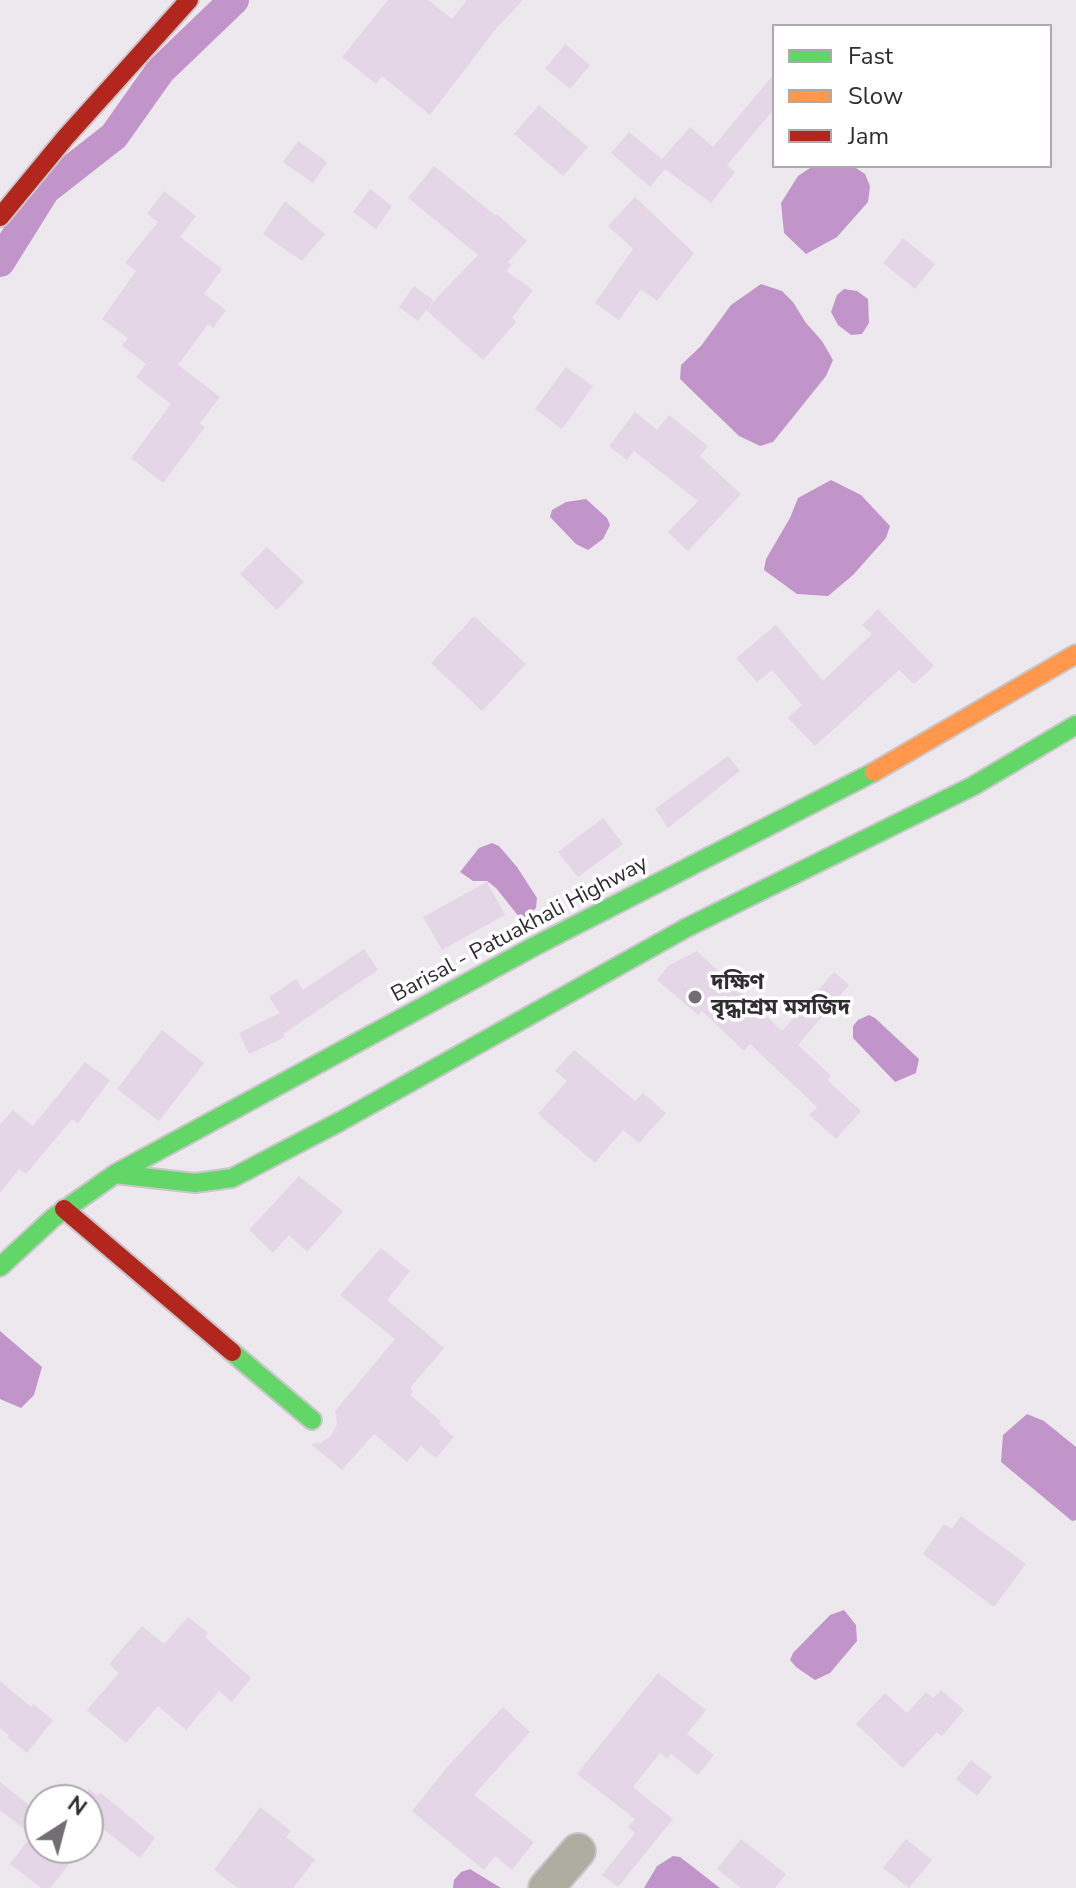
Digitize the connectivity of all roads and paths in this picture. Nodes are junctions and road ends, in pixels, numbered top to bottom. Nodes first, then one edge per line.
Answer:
1 (189, 0) edge
2 (0, 217) edge
3 (1076, 654) edge
4 (1076, 725) edge
5 (115, 1174) junction
6 (64, 1209) junction
7 (0, 1267) edge
8 (312, 1420) dead end
9 (578, 1851) dead end
10 (546, 1888) edge

1 - 2 main road
3 - 5 main road, Barisal - Patuakhali Highway
4 - 5 main road
5 - 6 main road, Barisal - Patuakhali Highway
6 - 7 main road, Barisal - Patuakhali Highway
6 - 8 main road
9 - 10 street

